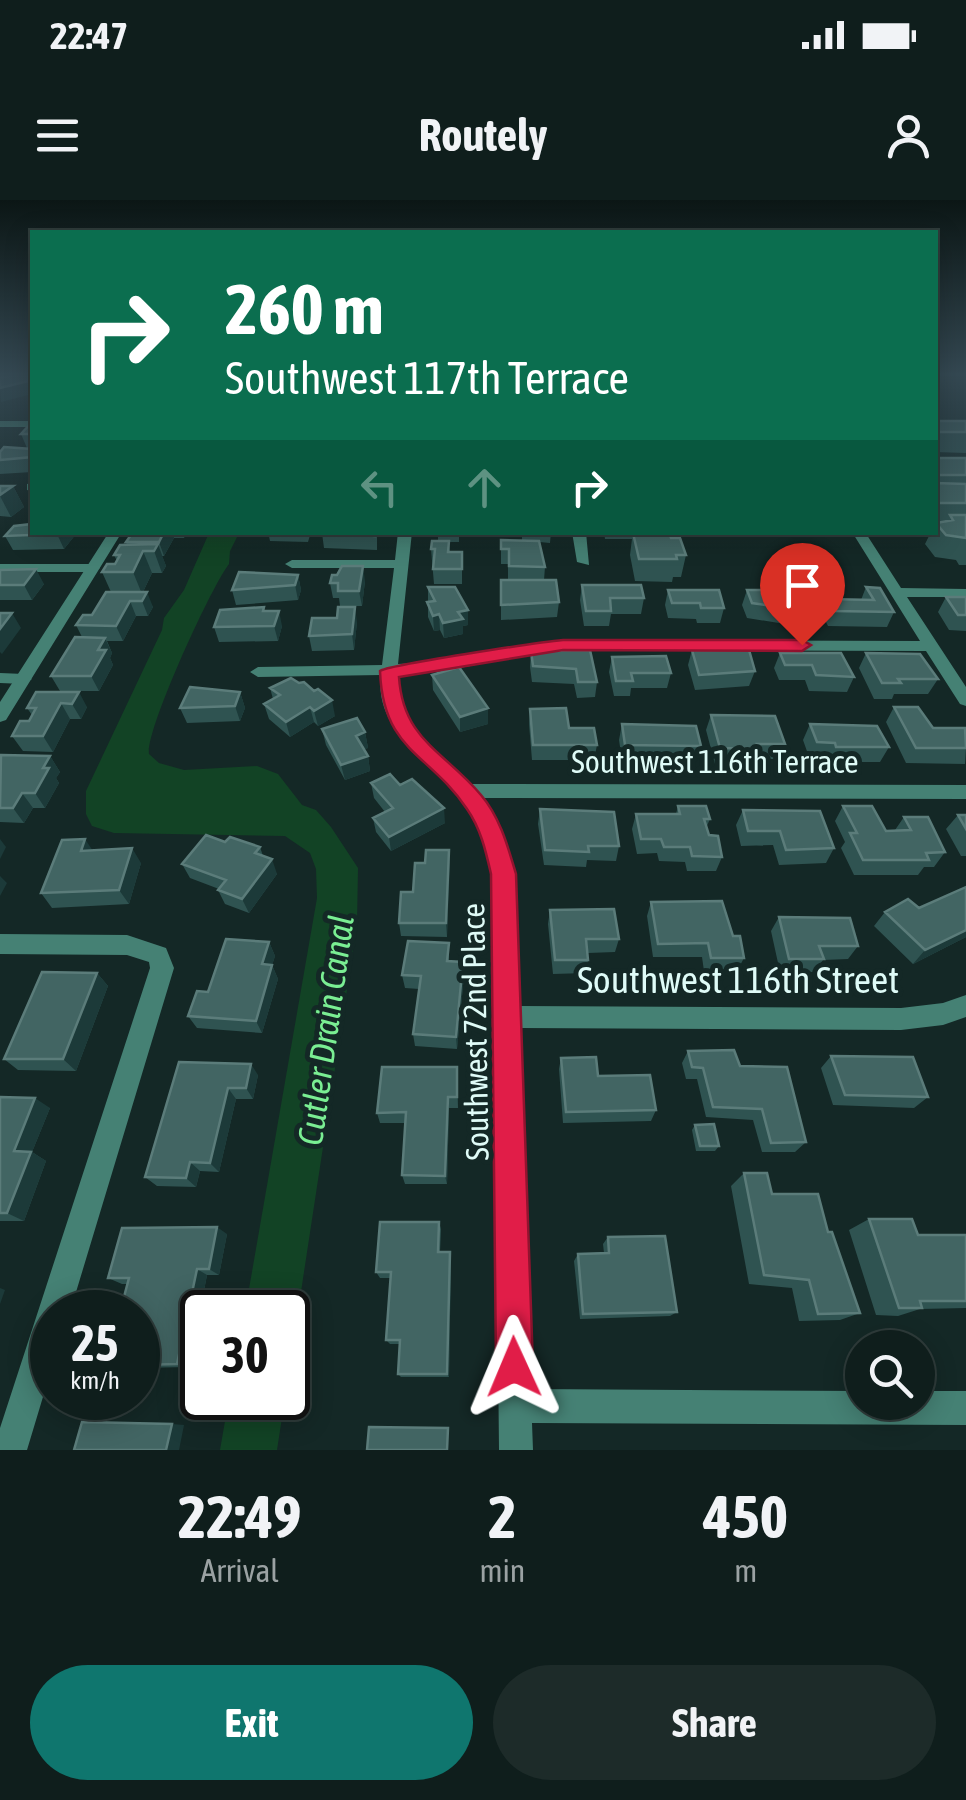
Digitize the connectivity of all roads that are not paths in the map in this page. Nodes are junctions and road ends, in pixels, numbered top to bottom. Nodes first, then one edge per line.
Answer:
1 (114, 535) edge
2 (405, 535) edge
3 (580, 535) edge
4 (860, 535) edge
5 (584, 562) dead end
6 (292, 564) dead end
7 (402, 564) junction
8 (0, 568) edge
9 (94, 568) junction
10 (897, 592) junction
11 (966, 592) edge
12 (931, 646) junction
13 (389, 671) junction
14 (258, 672) dead end
15 (0, 678) edge
16 (24, 678) junction
17 (966, 700) edge
18 (0, 716) edge
19 (464, 790) junction
20 (966, 792) edge
21 (0, 944) edge
22 (966, 1006) edge
23 (508, 1017) junction
24 (61, 1290) edge
25 (30, 1387) edge
26 (515, 1406) junction
27 (966, 1408) edge
28 (10, 1450) edge
29 (516, 1450) edge

1 - 9 street
2 - 7 street, Southwest 72nd Place
3 - 5 street
4 - 10 street
6 - 7 street
7 - 13 street, Southwest 72nd Place
8 - 9 street
9 - 16 street
10 - 11 street
10 - 12 street
12 - 13 street
12 - 17 street
13 - 14 street
13 - 19 street, Southwest 72nd Place
15 - 16 street
16 - 18 street
19 - 20 street, Southwest 116th Terrace
19 - 23 street, Southwest 72nd Place
21 - 24 street
22 - 23 street, Southwest 116th Street
23 - 26 street, Southwest 72nd Place
25 - 28 street
26 - 27 street
26 - 29 street, Southwest 72nd Place

